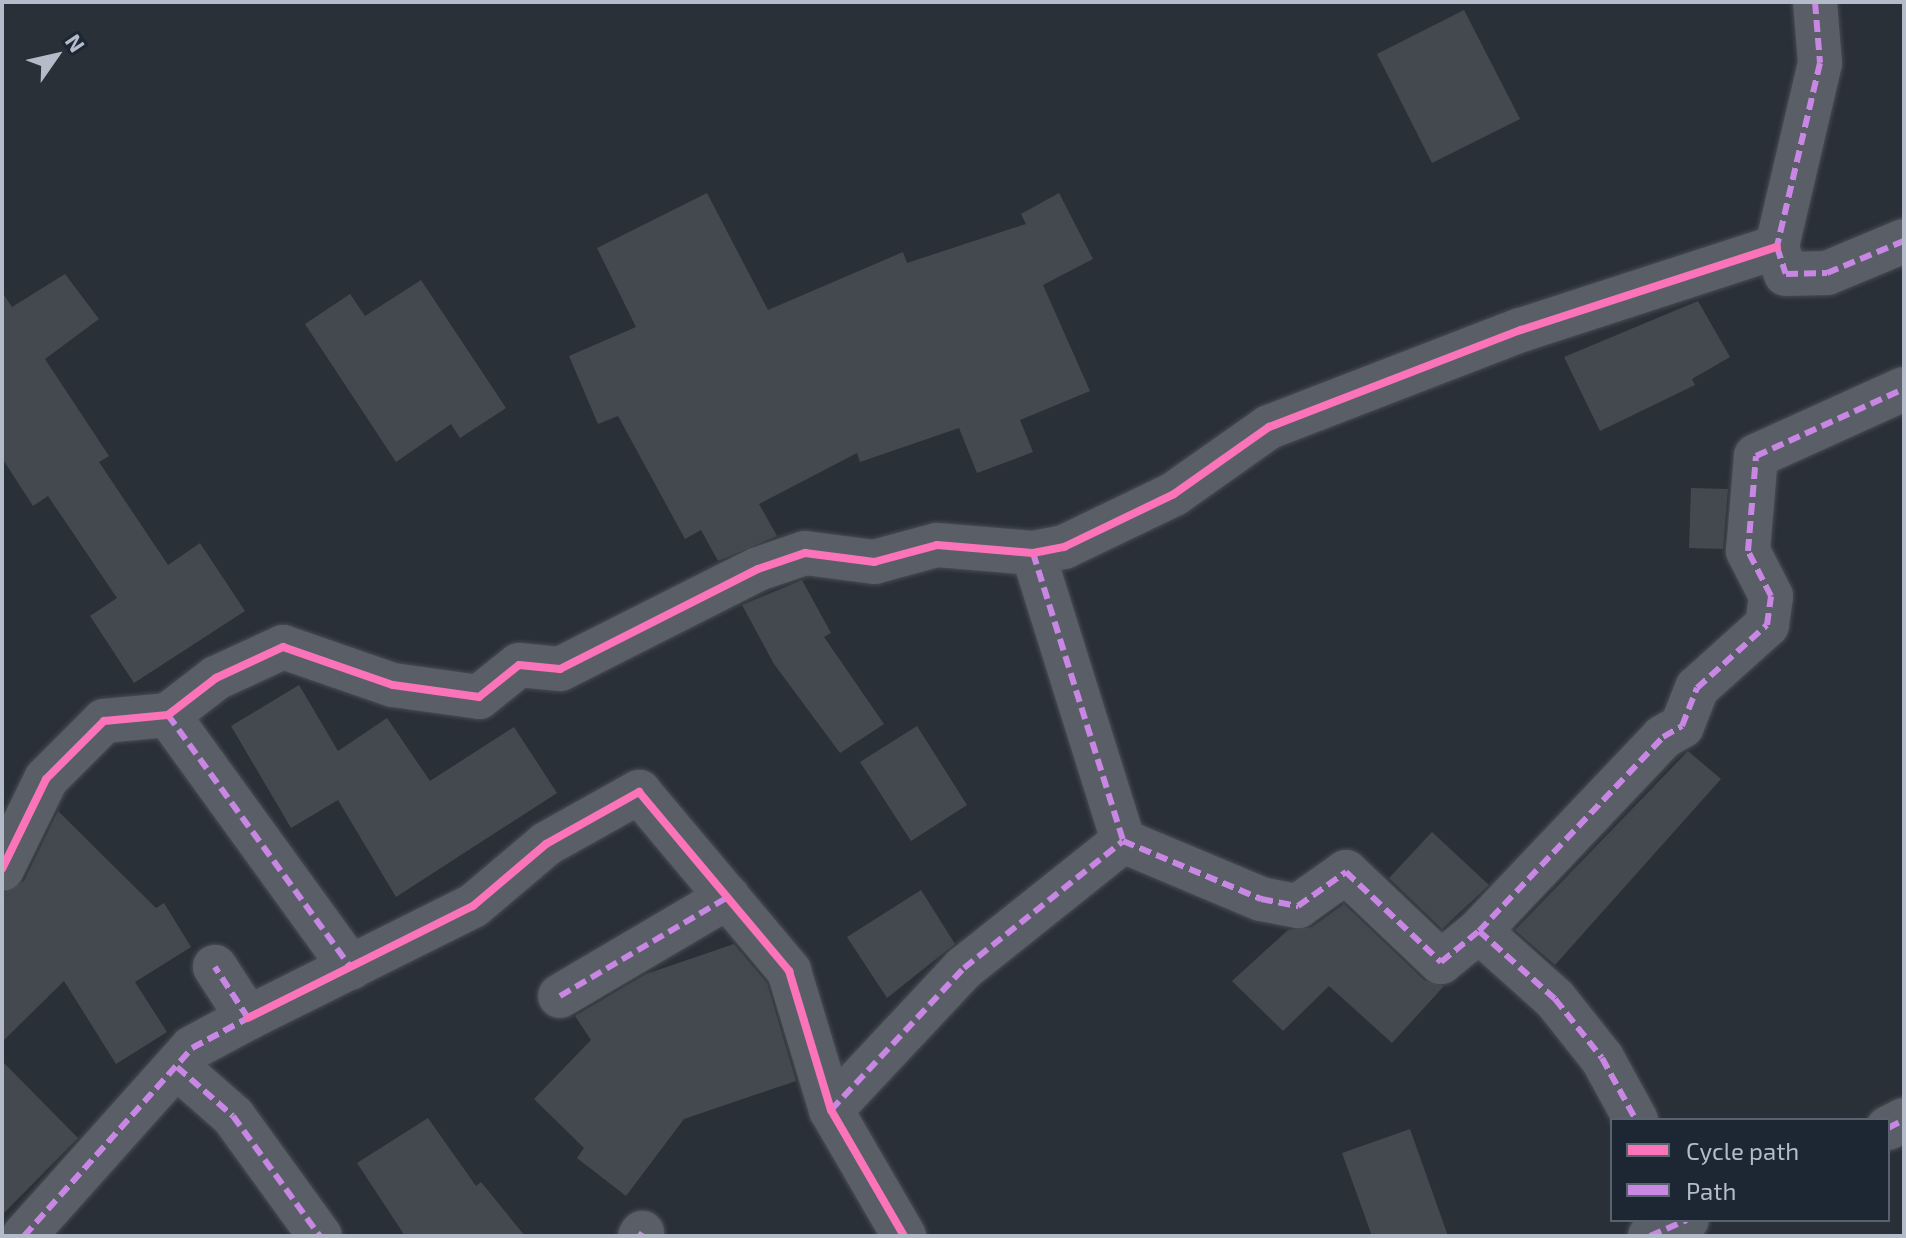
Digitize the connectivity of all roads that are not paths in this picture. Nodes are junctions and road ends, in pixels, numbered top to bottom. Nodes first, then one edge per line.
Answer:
1 (1815, 2) edge
2 (1904, 241) edge
3 (1777, 247) junction
4 (1904, 389) edge
5 (1033, 553) junction
6 (168, 715) junction
7 (1123, 841) junction
8 (2, 869) edge
9 (728, 897) junction
10 (1479, 931) junction
11 (215, 967) dead end
12 (351, 968) junction
13 (560, 996) dead end
14 (248, 1018) junction
15 (177, 1067) junction
16 (831, 1110) junction
17 (1635, 1118) edge
18 (24, 1236) edge
19 (320, 1236) edge
20 (904, 1236) edge

1 - 3 street
2 - 3 street
3 - 5 street
4 - 10 street
5 - 6 street
5 - 7 street
6 - 8 street
6 - 12 street
7 - 10 street
7 - 16 street
9 - 12 street
9 - 13 street
9 - 16 street
10 - 17 street
11 - 14 street
12 - 14 street
14 - 15 street
15 - 18 street
15 - 19 street
16 - 20 street

